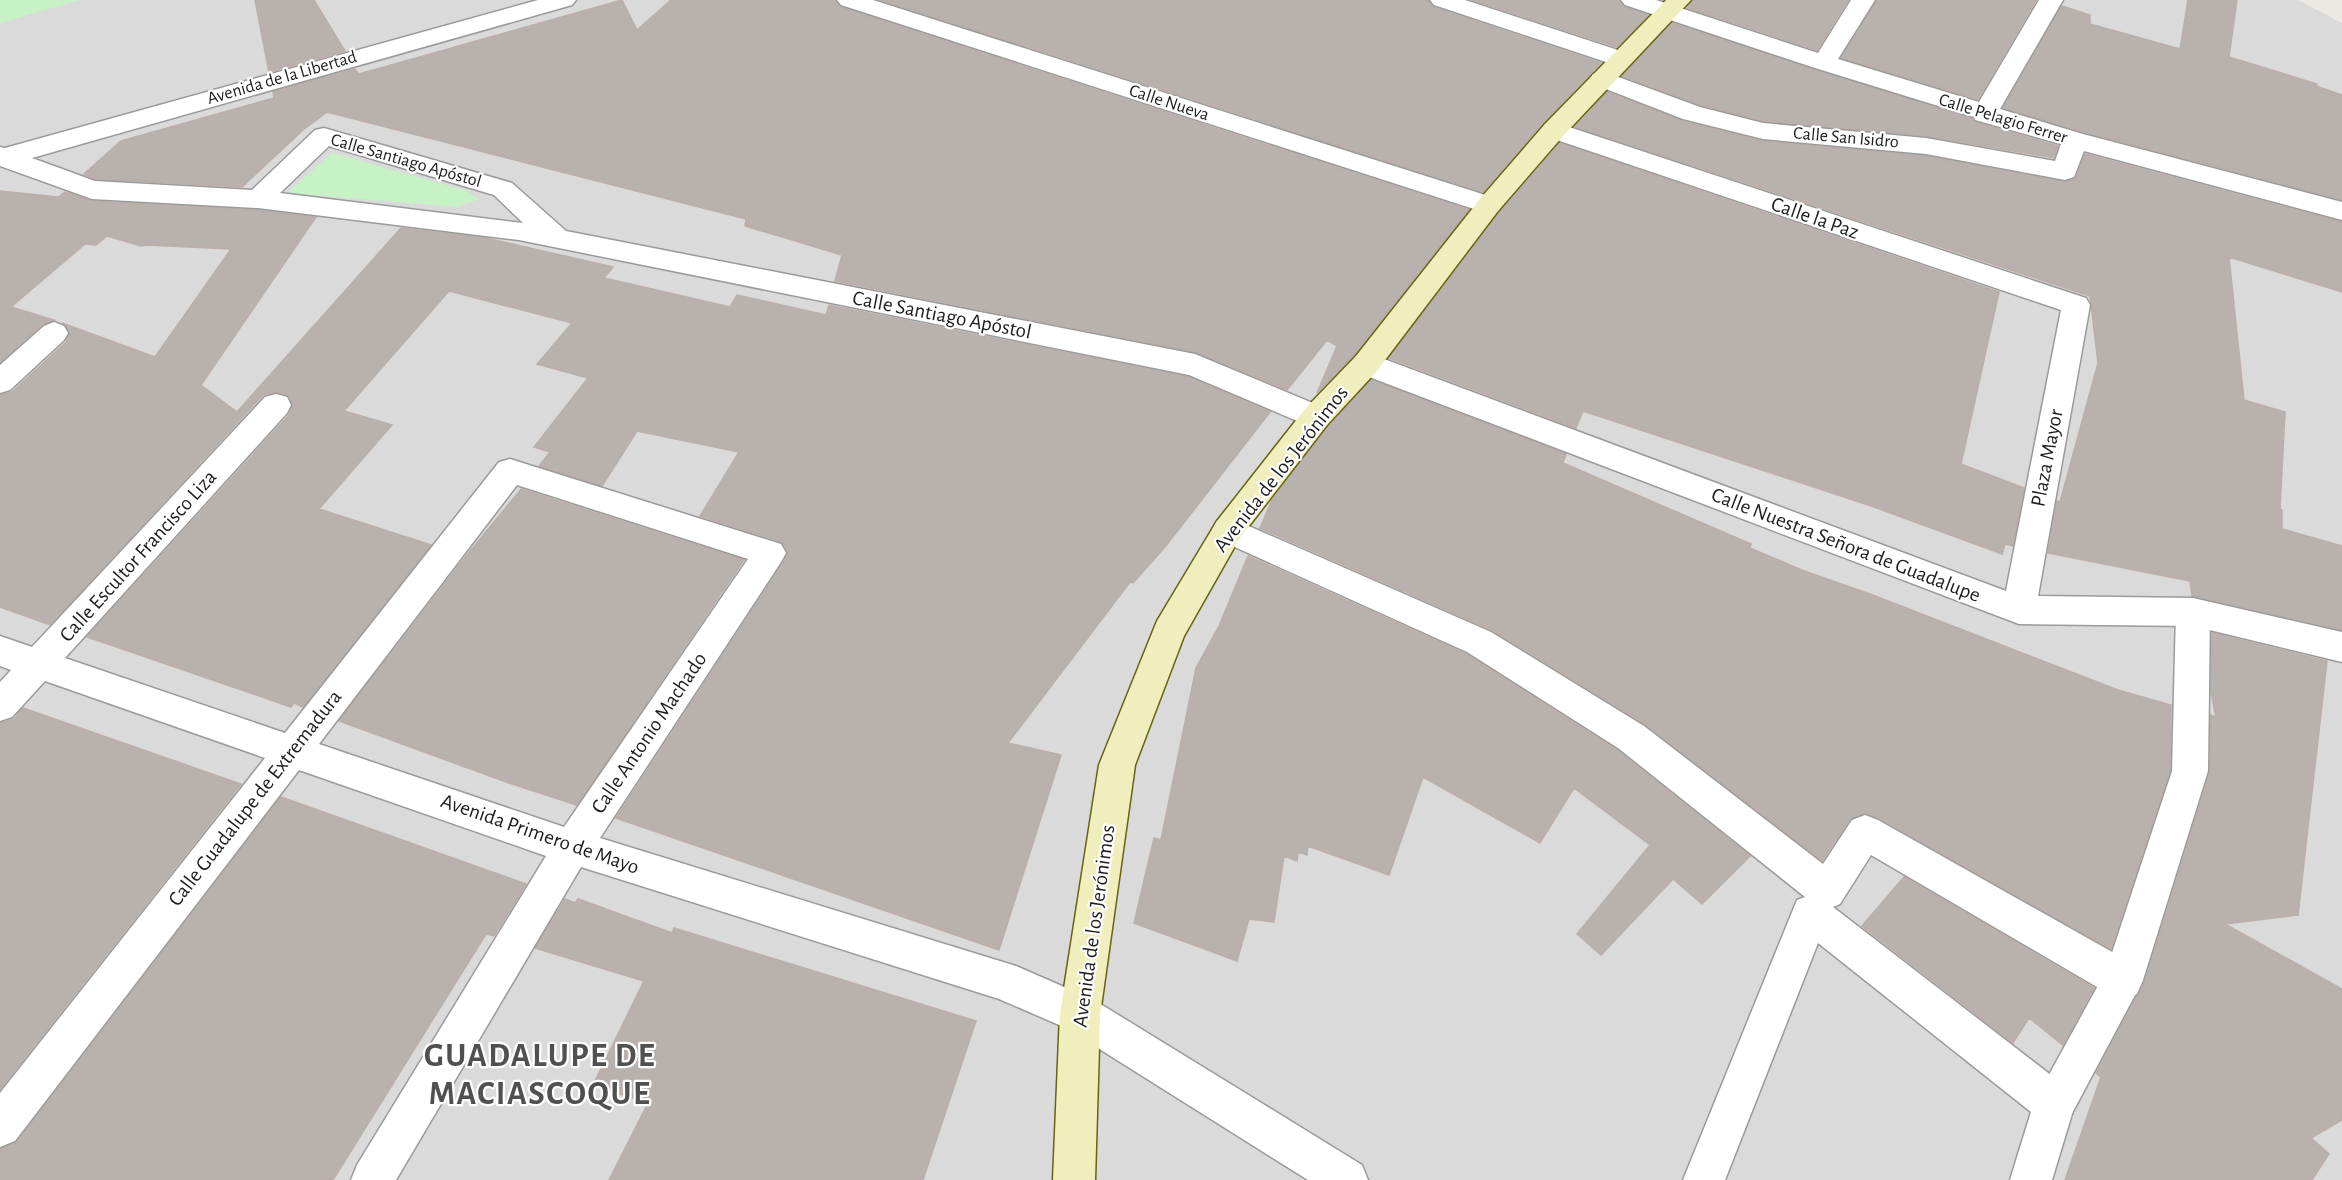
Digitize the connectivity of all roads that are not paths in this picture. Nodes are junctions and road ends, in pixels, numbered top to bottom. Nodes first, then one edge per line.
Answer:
1 (564, 0) edge
2 (849, 0) edge
3 (1442, 0) edge
4 (1633, 0) edge
5 (1863, 0) edge
6 (2051, 0) edge
7 (1673, 6) edge
8 (1824, 63) junction
9 (1612, 69) junction
10 (1984, 114) junction
11 (1554, 130) junction
12 (2074, 141) junction
13 (1, 156) edge
14 (258, 199) junction
15 (1490, 205) junction
16 (2342, 211) edge
17 (559, 240) junction
18 (2076, 305) joint
19 (54, 333) dead end
20 (1366, 364) junction
21 (0, 382) edge
22 (276, 405) dead end
23 (1316, 417) junction
24 (510, 471) joint
25 (1228, 530) junction
26 (2019, 610) junction
27 (2193, 612) junction
28 (2342, 647) edge
29 (0, 651) edge
30 (39, 664) junction
31 (0, 706) edge
32 (292, 750) junction
33 (572, 847) junction
34 (1819, 902) junction
35 (2123, 980) junction
36 (1080, 1014) junction
37 (2054, 1104) junction
38 (0, 1126) edge
39 (372, 1180) edge
40 (1074, 1180) edge
41 (1347, 1180) edge
42 (1704, 1180) edge
43 (2031, 1180) edge

1 - 13 street, Avenida de la Libertad
2 - 15 street, Calle Nueva
3 - 9 street
4 - 7 street, Calle Pelagio Ferrer
5 - 8 street
6 - 10 street
7 - 8 street, Calle Pelagio Ferrer
7 - 9 main road, Avenida de los Jerónimos
8 - 10 street, Calle Pelagio Ferrer
9 - 11 main road, Avenida de los Jerónimos
9 - 12 street, Calle San Isidro
10 - 12 street, Calle Pelagio Ferrer
11 - 15 main road, Avenida de los Jerónimos
11 - 18 street, Calle la Paz
12 - 16 street, Calle Pelagio Ferrer
13 - 14 street, Calle Santiago Apóstol
14 - 17 street, Calle Santiago Apóstol
14 - 17 street, Calle Santiago Apóstol
15 - 20 main road, Avenida de los Jerónimos
17 - 23 street, Calle Santiago Apóstol
18 - 26 street, Plaza Mayor
19 - 21 street
20 - 23 main road, Avenida de los Jerónimos
20 - 26 street, Calle Nuestra Señora de Guadalupe
22 - 30 street, Calle Escultor Francisco Liza
23 - 25 main road, Avenida de los Jerónimos
24 - 32 street, Calle Guadalupe de Extremadura
24 - 33 street, Calle Antonio Machado
25 - 34 street
25 - 36 main road, Avenida de los Jerónimos
26 - 27 street, Calle Nuestra Señora de Guadalupe
27 - 28 street, Calle Nuestra Señora de Guadalupe
27 - 35 street
29 - 30 street, Avenida Primero de Mayo
30 - 31 street, Calle Escultor Francisco Liza
30 - 32 street, Avenida Primero de Mayo
32 - 33 street, Avenida Primero de Mayo
32 - 38 street, Calle Guadalupe de Extremadura
33 - 36 street, Avenida Primero de Mayo
33 - 39 street, Calle Antonio Machado
34 - 35 street
34 - 37 street
34 - 42 street
35 - 37 street
36 - 40 main road, Avenida de los Jerónimos
36 - 41 street, Avenida Primero de Mayo
37 - 43 street

